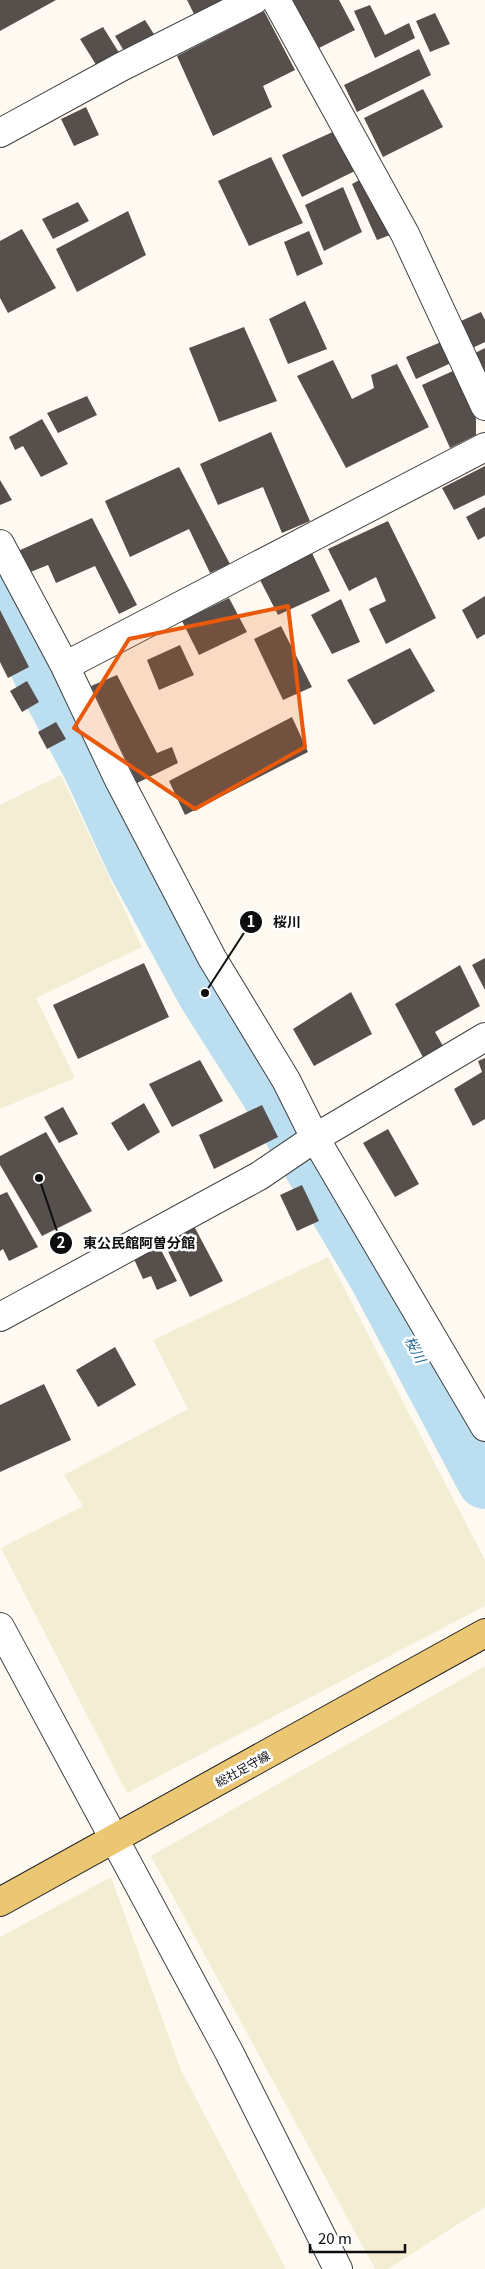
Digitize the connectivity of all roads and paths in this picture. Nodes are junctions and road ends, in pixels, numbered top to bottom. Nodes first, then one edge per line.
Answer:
1 (254, 0) edge
2 (276, 0) edge
3 (0, 133) edge
4 (485, 406) edge
5 (485, 447) edge
6 (0, 544) edge
7 (65, 666) junction
8 (485, 1037) edge
9 (306, 1144) junction
10 (0, 1317) edge
11 (485, 1427) edge
12 (0, 1627) edge
13 (485, 1633) edge
14 (114, 1838) junction
15 (0, 1902) edge
16 (338, 2269) edge

1 - 3 street
2 - 4 street
5 - 7 street
6 - 7 street
7 - 9 street
8 - 9 street
9 - 10 street
9 - 11 street
12 - 14 street
13 - 14 main road, 総社足守線
14 - 15 main road, 総社足守線
14 - 16 street

